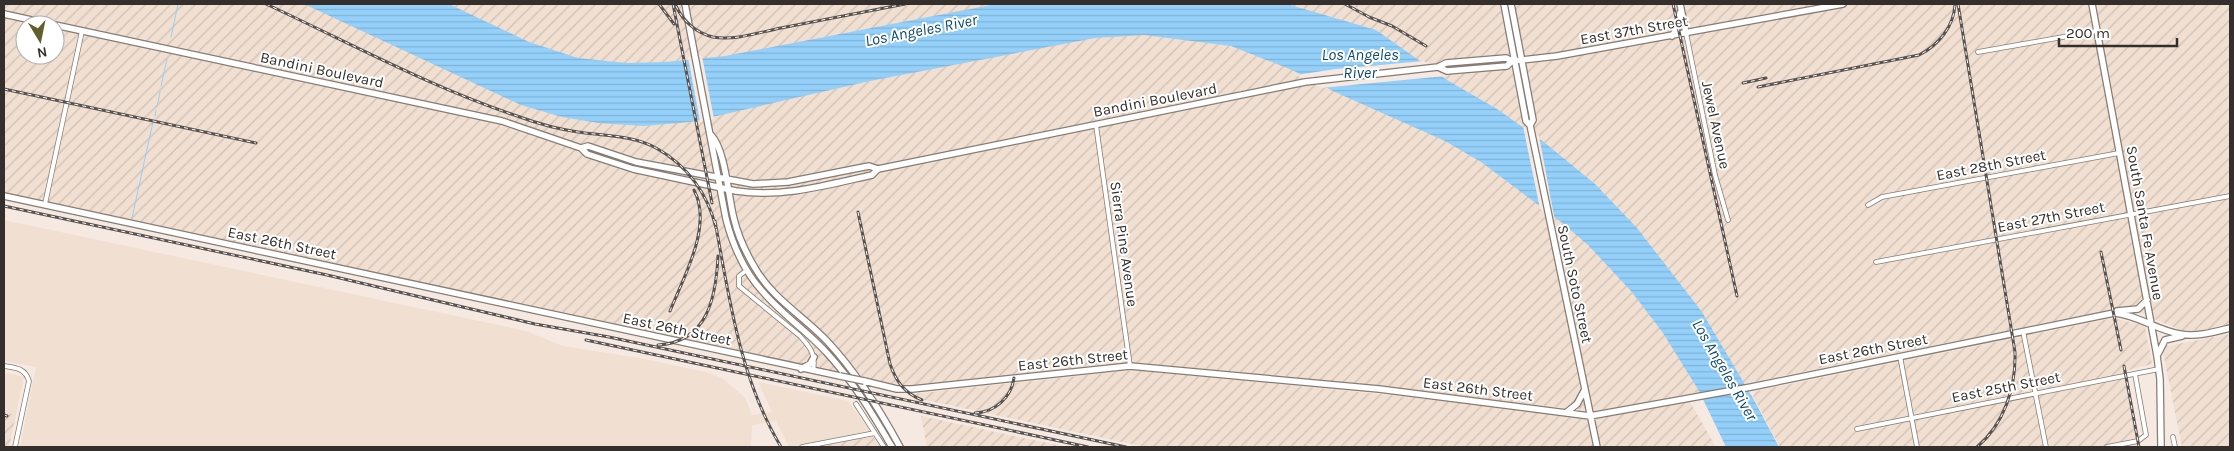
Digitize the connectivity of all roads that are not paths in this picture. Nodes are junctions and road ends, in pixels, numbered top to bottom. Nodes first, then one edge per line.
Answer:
1 (685, 4) edge
2 (1504, 4) edge
3 (1511, 4) edge
4 (1843, 4) edge
5 (2092, 4) edge
6 (1680, 6) edge
7 (65, 27) edge
8 (82, 31) junction
9 (2097, 31) junction
10 (1686, 33) junction
11 (1672, 36) junction
12 (1978, 52) dead end
13 (1516, 61) junction
14 (1096, 124) junction
15 (711, 135) junction
16 (581, 148) junction
17 (2119, 153) junction
18 (714, 162) junction
19 (878, 169) junction
20 (706, 176) junction
21 (718, 178) junction
22 (726, 180) junction
23 (719, 186) junction
24 (727, 188) junction
25 (4, 196) edge
26 (2230, 196) edge
27 (45, 204) junction
28 (1868, 205) dead end
29 (2131, 214) junction
30 (1728, 220) dead end
31 (1876, 262) dead end
32 (747, 270) junction
33 (2147, 300) junction
34 (2106, 314) junction
35 (2151, 323) junction
36 (2230, 328) edge
37 (2023, 331) junction
38 (2191, 335) junction
39 (1900, 356) junction
40 (2157, 356) junction
41 (814, 357) junction
42 (4, 366) edge
43 (1130, 366) junction
44 (801, 369) junction
45 (2159, 369) junction
46 (813, 371) junction
47 (2135, 374) junction
48 (1584, 391) junction
49 (2035, 394) junction
50 (856, 404) dead end
51 (1567, 412) junction
52 (1590, 416) junction
53 (1912, 418) junction
54 (1858, 429) dead end
55 (875, 433) junction
56 (2173, 437) dead end
57 (817, 446) edge
58 (15, 447) edge
59 (802, 447) edge
60 (884, 447) edge
61 (892, 447) edge
62 (900, 447) edge
63 (1597, 447) edge
64 (1917, 447) edge
65 (2046, 447) edge
66 (2107, 447) edge
67 (2161, 447) edge
68 (2175, 447) edge

1 - 15 main road
2 - 13 main road, South Soto Street
3 - 13 main road, South Soto Street
4 - 10 main road, East 37th Street
5 - 9 main road, South Santa Fe Avenue
6 - 10 main road
6 - 11 main road
7 - 8 main road, Bandini Boulevard
8 - 16 main road, Bandini Boulevard
8 - 27 street
9 - 12 street
9 - 17 main road, South Santa Fe Avenue
10 - 11 main road, East 37th Street
10 - 30 street, Jewel Avenue
11 - 13 main road, East 37th Street
13 - 14 main road, Bandini Boulevard
13 - 48 main road, South Soto Street
14 - 19 main road, Bandini Boulevard
14 - 43 street, Sierra Pine Avenue
15 - 18 main road
15 - 22 main road
16 - 20 main road, Bandini Boulevard
16 - 23 main road, Bandini Boulevard
17 - 28 street, East 28th Street
17 - 29 main road, South Santa Fe Avenue
18 - 20 main road
18 - 21 main road
19 - 22 main road, Bandini Boulevard
19 - 24 main road, Bandini Boulevard
20 - 21 main road, Bandini Boulevard
21 - 22 main road, Bandini Boulevard
21 - 23 main road
22 - 24 main road
23 - 24 main road, Bandini Boulevard
23 - 32 main road
24 - 62 main road
25 - 27 main road, East 26th Street
26 - 29 street, East 27th Street
27 - 44 main road, East 26th Street
29 - 31 street, East 27th Street
29 - 33 main road, South Santa Fe Avenue
32 - 41 street
32 - 61 main road
33 - 34 main road
33 - 35 main road, South Santa Fe Avenue
34 - 35 main road, East 26th Street
34 - 37 main road, East 26th Street
35 - 38 main road
35 - 40 main road, South Santa Fe Avenue
36 - 38 main road
37 - 39 main road, East 26th Street
37 - 49 street
38 - 40 main road
39 - 52 main road, East 26th Street
39 - 53 street
40 - 45 main road, South Santa Fe Avenue
41 - 44 main road
41 - 46 street
42 - 58 street
43 - 46 main road, East 26th Street, bridge
43 - 51 main road, East 26th Street
44 - 46 main road, East 26th Street
45 - 47 street, East 25th Street
45 - 67 main road, South Santa Fe Avenue
47 - 49 street, East 25th Street
47 - 66 street
48 - 51 main road
48 - 52 main road, South Soto Street
49 - 53 street, East 25th Street
49 - 65 street
50 - 55 street
51 - 52 main road, East 26th Street
52 - 63 main road, South Soto Street
53 - 54 street, East 25th Street
53 - 64 street
55 - 57 street
55 - 60 street
56 - 68 street
57 - 59 street

